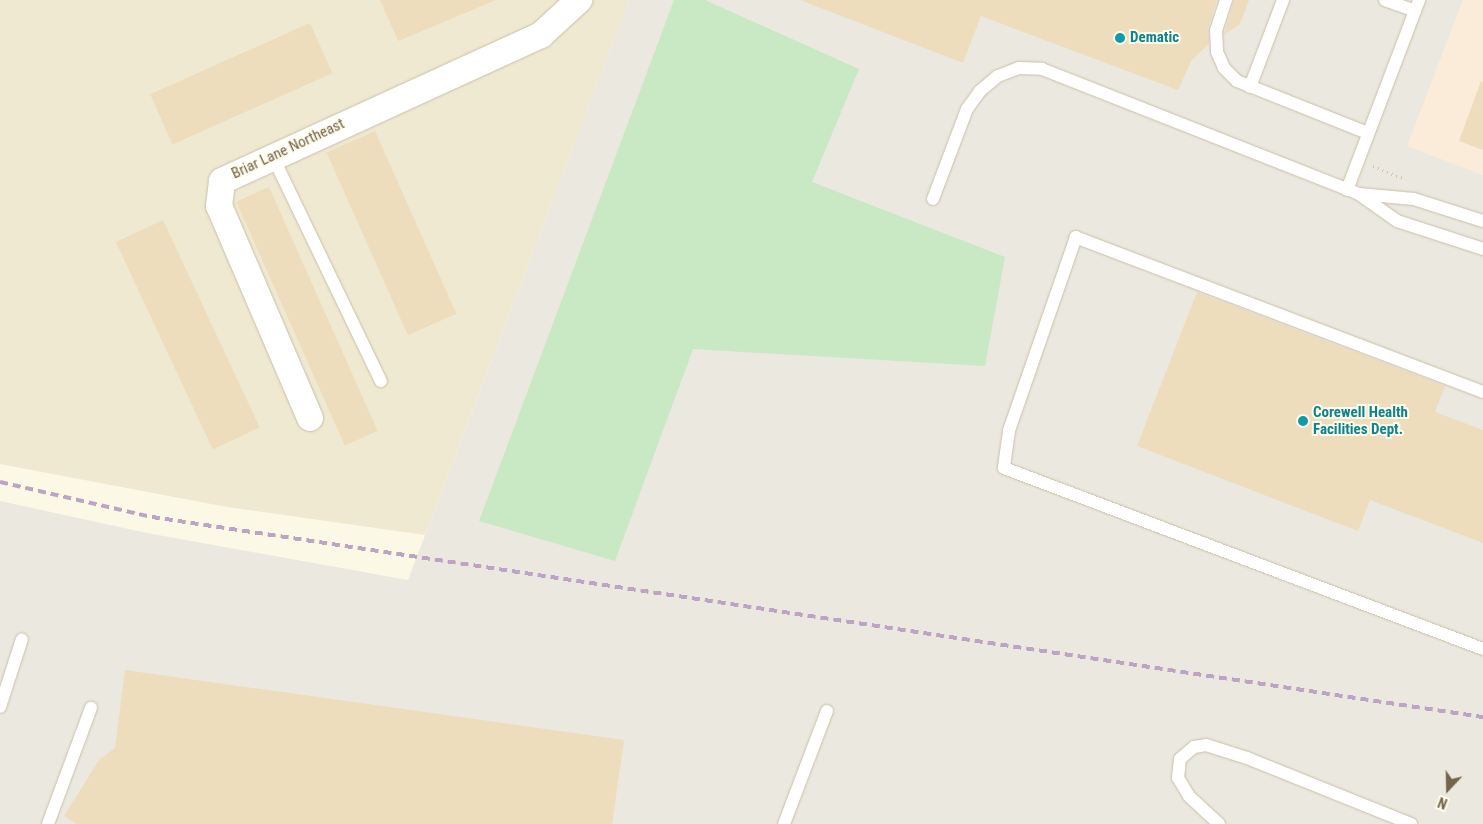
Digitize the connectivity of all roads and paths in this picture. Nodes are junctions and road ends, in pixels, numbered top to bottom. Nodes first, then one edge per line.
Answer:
1 (579, 0) edge
2 (1226, 0) edge
3 (1283, 0) edge
4 (1385, 0) edge
5 (1417, 6) edge
6 (1250, 87) junction
7 (1368, 133) junction
8 (272, 155) junction
9 (1353, 192) junction
10 (933, 199) dead end
11 (1483, 221) edge
12 (1483, 249) edge
13 (382, 381) dead end
14 (1483, 392) edge
15 (310, 418) dead end
16 (22, 639) dead end
17 (1481, 646) edge
18 (0, 707) edge
19 (91, 708) dead end
20 (827, 710) dead end
21 (48, 824) edge
22 (784, 824) edge
23 (1219, 824) edge
24 (1411, 824) edge

1 - 8 street, Briar Lane Northeast
2 - 6 lane
3 - 6 lane
4 - 5 lane
5 - 7 lane
6 - 7 lane
7 - 9 lane
8 - 13 lane
8 - 15 street, Briar Lane Northeast
9 - 10 lane
9 - 11 lane
9 - 12 lane
14 - 17 lane
16 - 18 lane
19 - 21 lane
20 - 22 lane
23 - 24 lane

